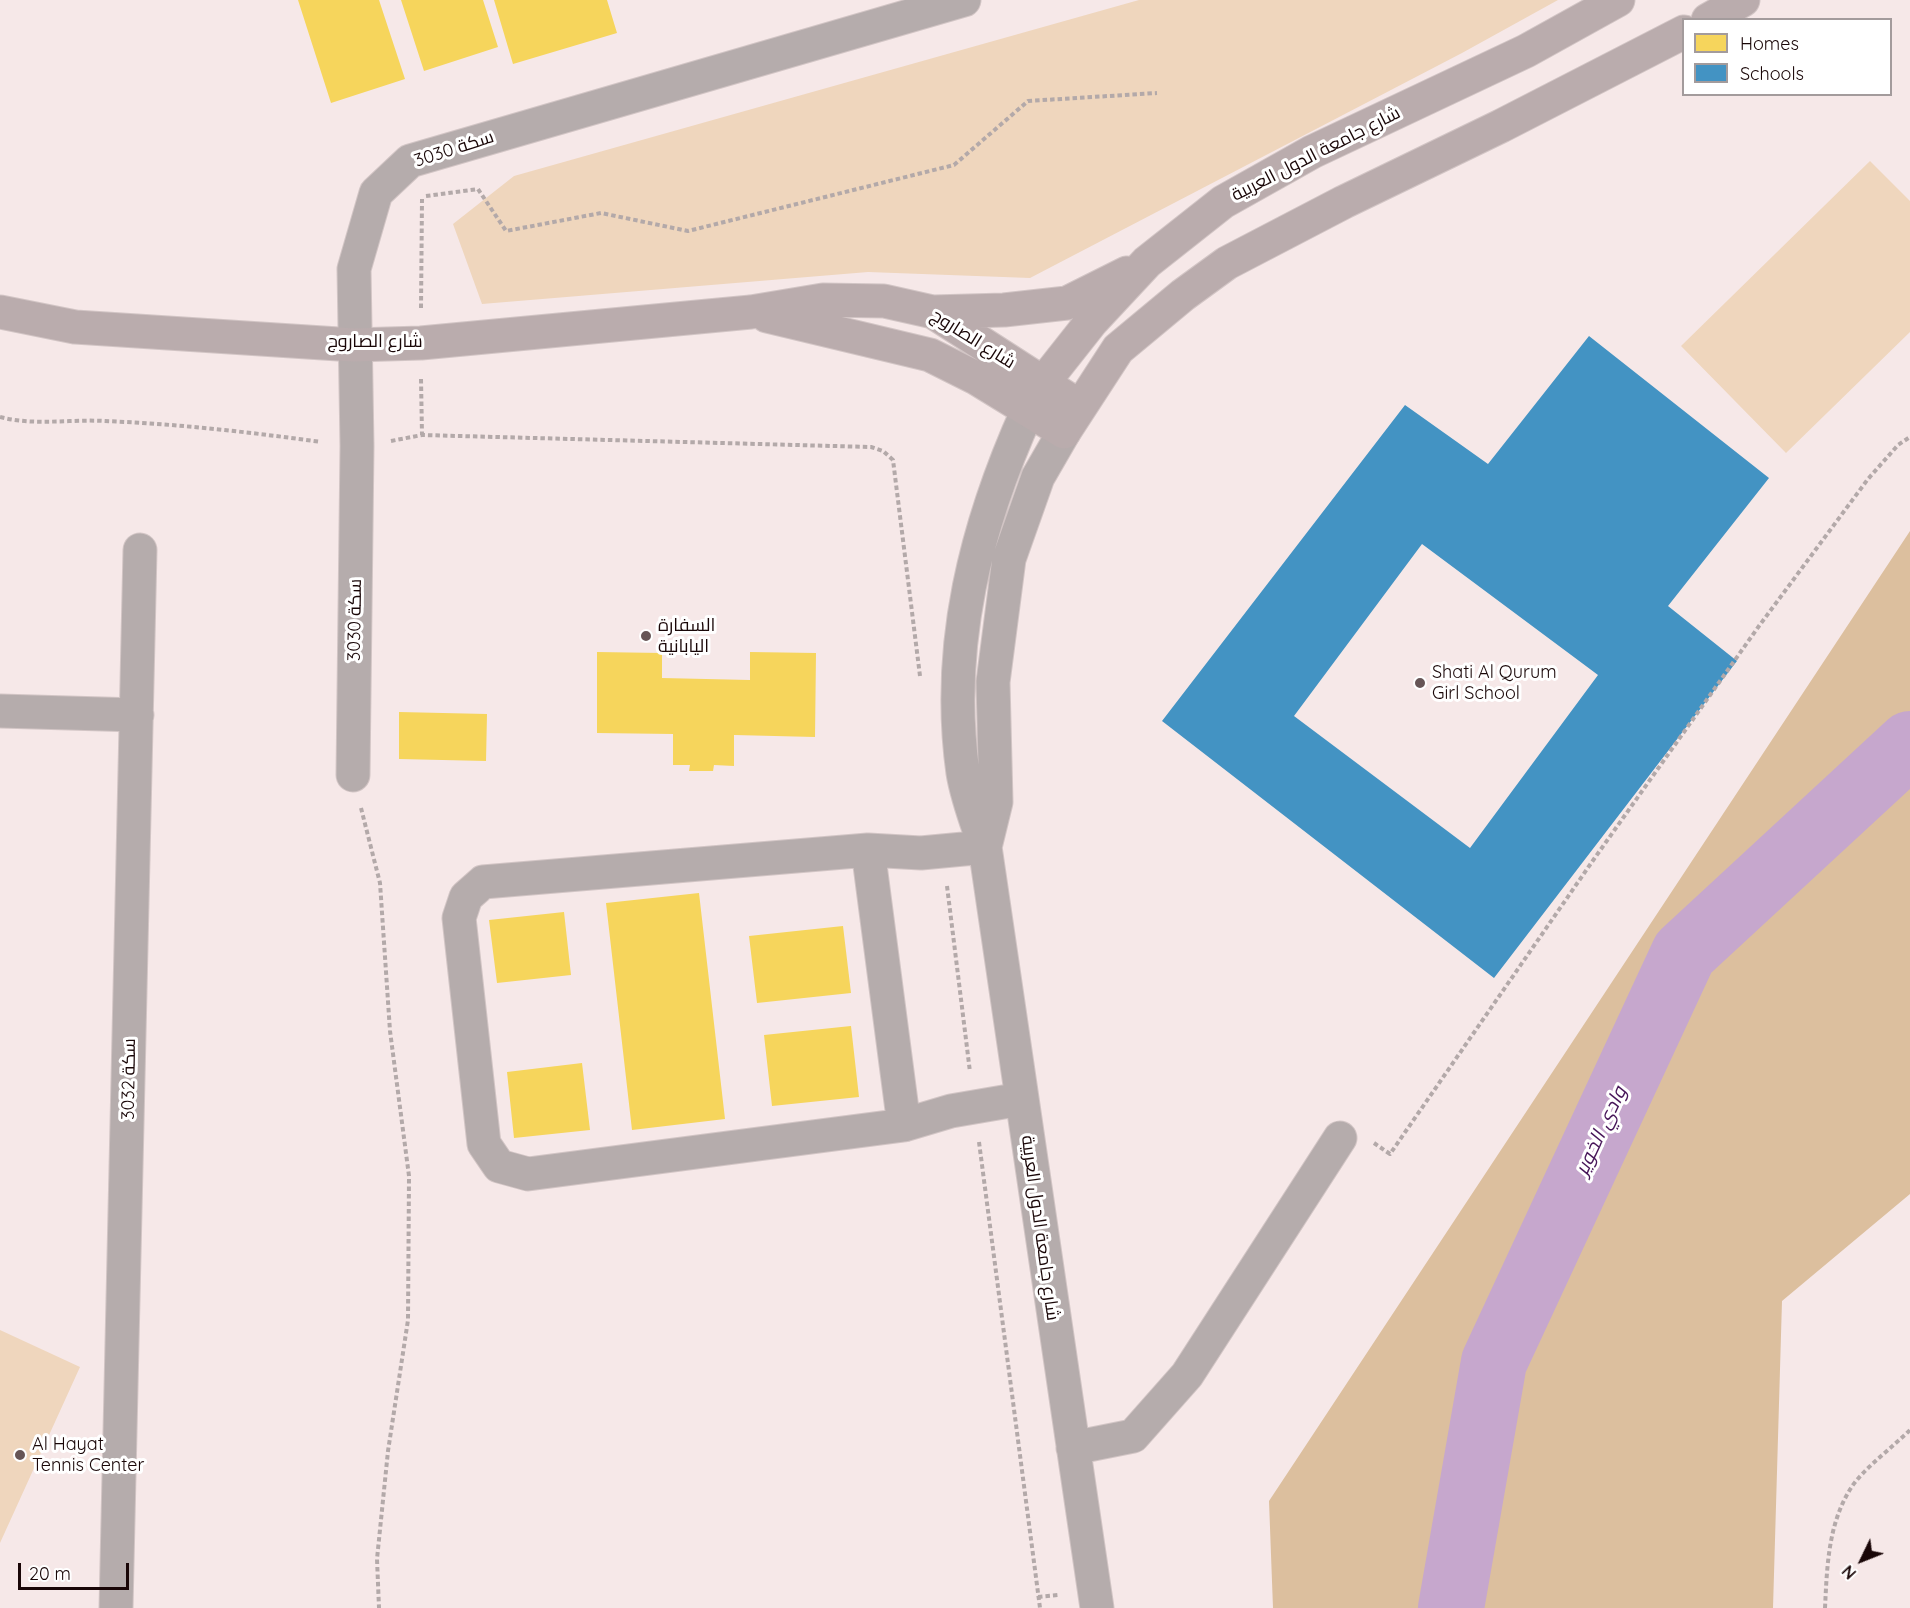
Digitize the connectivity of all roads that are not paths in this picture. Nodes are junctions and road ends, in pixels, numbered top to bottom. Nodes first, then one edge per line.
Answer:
1 (964, 0) edge
2 (1618, 0) edge
3 (1743, 0) edge
4 (1712, 18) edge
5 (1682, 33) edge
6 (1148, 262) junction
7 (0, 312) edge
8 (751, 312) junction
9 (933, 312) junction
10 (354, 345) junction
11 (1036, 397) junction
12 (1072, 419) junction
13 (140, 550) dead end
14 (0, 711) edge
15 (137, 715) junction
16 (353, 775) road end
17 (986, 847) junction
18 (868, 850) junction
19 (1021, 1099) junction
20 (904, 1125) junction
21 (1340, 1138) road end
22 (1073, 1448) junction
23 (116, 1608) edge
24 (1097, 1608) edge

1 - 10 street, سكة 3030
2 - 6 main road, شارع جامعة الدول العربية
3 - 4 main road
5 - 12 main road, شارع جامعة الدول العربية
6 - 9 main road
6 - 11 main road, شارع جامعة الدول العربية
7 - 10 main road, شارع الصاروج
8 - 9 main road, شارع الصاروج
8 - 10 main road, شارع الصاروج
8 - 11 main road, شارع الصاروج
9 - 11 main road, شارع الصاروج
10 - 16 street, سكة 3030
11 - 12 main road, شارع الصاروج
11 - 17 street, شارع جامعة الدول العربية
12 - 17 street, شارع جامعة الدول العربية
13 - 15 street, سكة 3032
14 - 15 street
15 - 23 street, سكة 3032
17 - 18 street
17 - 19 street, شارع جامعة الدول العربية
18 - 20 street
18 - 20 street
19 - 20 street
19 - 22 street, شارع جامعة الدول العربية
21 - 22 street
22 - 24 street, شارع جامعة الدول العربية

